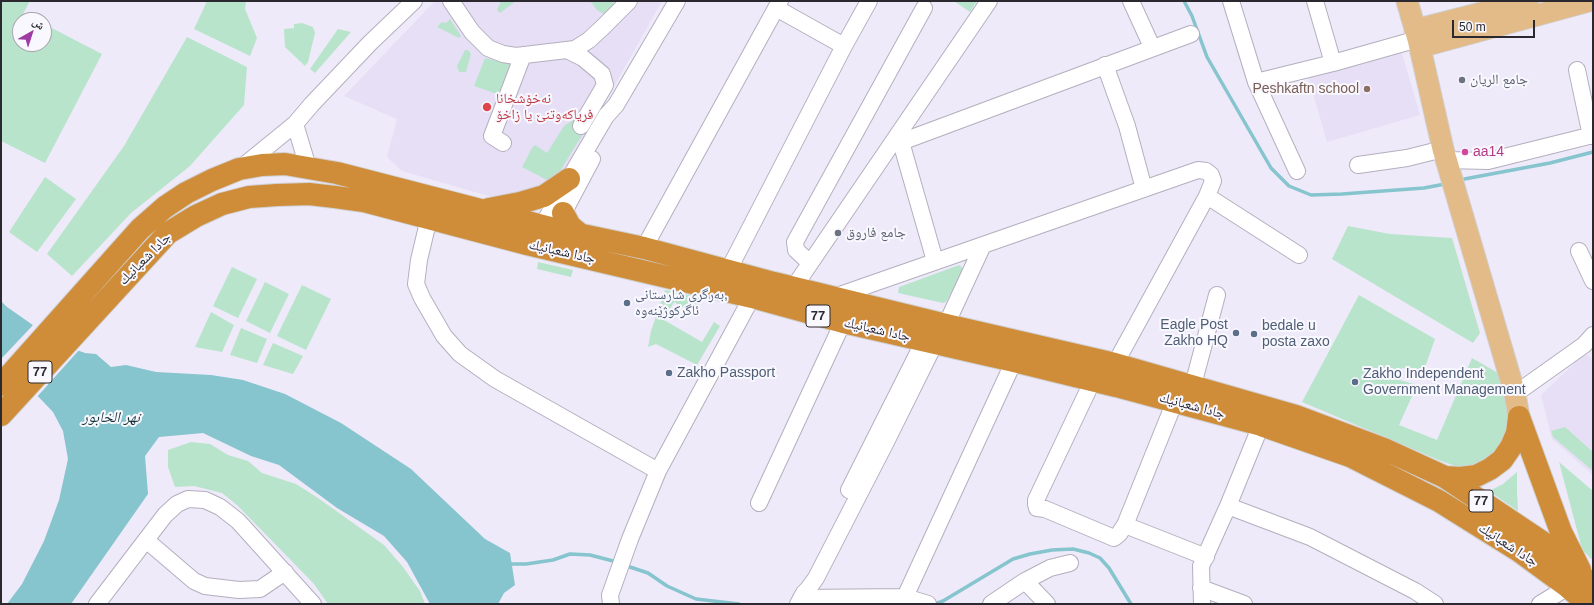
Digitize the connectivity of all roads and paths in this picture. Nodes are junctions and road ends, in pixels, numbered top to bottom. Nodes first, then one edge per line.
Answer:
1 (414, 1) edge
2 (451, 1) edge
3 (629, 1) edge
4 (677, 1) edge
5 (868, 1) edge
6 (988, 1) edge
7 (1131, 1) edge
8 (1231, 1) edge
9 (1315, 1) edge
10 (1407, 1) edge
11 (1528, 1) edge
12 (1589, 1) edge
13 (1507, 4) edge
14 (778, 5) edge
15 (924, 8) dead end
16 (1191, 34) dead end
17 (1417, 39) junction
18 (844, 46) junction
19 (1152, 47) junction
20 (567, 50) junction
21 (523, 55) junction
22 (1332, 63) junction
23 (1105, 65) junction
24 (1578, 70) dead end
25 (1256, 82) junction
26 (616, 105) junction
27 (295, 124) junction
28 (581, 126) dead end
29 (1592, 135) edge
30 (898, 140) junction
31 (503, 143) dead end
32 (1446, 158) junction
33 (1358, 165) dead end
34 (308, 167) junction
35 (239, 169) junction
36 (1297, 171) dead end
37 (569, 178) junction
38 (1144, 189) junction
39 (1207, 196) junction
40 (480, 210) junction
41 (429, 218) junction
42 (552, 226) junction
43 (527, 244) junction
44 (577, 244) junction
45 (983, 245) junction
46 (644, 248) junction
47 (1579, 251) dead end
48 (1299, 255) dead end
49 (935, 261) junction
50 (810, 264) junction
51 (728, 271) junction
52 (1593, 281) edge
53 (794, 287) junction
54 (1217, 295) dead end
55 (752, 297) junction
56 (834, 297) junction
57 (843, 322) junction
58 (935, 337) junction
59 (1590, 344) edge
60 (1014, 361) junction
61 (1115, 364) junction
62 (1093, 380) junction
63 (1, 385) edge
64 (1193, 385) junction
65 (1515, 394) junction
66 (1175, 401) junction
67 (1, 415) edge
68 (1519, 417) junction
69 (1261, 424) junction
70 (658, 471) junction
71 (1443, 477) junction
72 (759, 503) dead end
73 (1228, 506) junction
74 (1122, 530) junction
75 (146, 540) junction
76 (1206, 557) junction
77 (1070, 563) dead end
78 (285, 572) junction
79 (1025, 581) junction
80 (1582, 583) edge
81 (1201, 588) junction
82 (801, 599) edge
83 (610, 600) edge
84 (916, 600) edge
85 (97, 604) edge
86 (313, 604) edge
87 (991, 604) edge
88 (1047, 604) edge
89 (1202, 604) edge
90 (1244, 604) edge
91 (1435, 604) edge
92 (1540, 604) edge
93 (1588, 604) edge

1 - 27 street
2 - 21 street
3 - 20 street
4 - 26 street
5 - 18 street
6 - 30 street
7 - 19 street
8 - 25 street
9 - 22 street
10 - 17 main road
11 - 13 main road
12 - 17 main road
13 - 17 main road
14 - 18 street
14 - 46 street
15 - 50 street
16 - 19 street
17 - 22 street
17 - 32 main road
18 - 51 street
19 - 23 street
20 - 21 street
20 - 28 street
21 - 31 street
22 - 25 street
23 - 30 street
23 - 38 street
24 - 29 street
25 - 36 street
26 - 37 street
26 - 42 street
27 - 34 street
27 - 35 street
29 - 32 street
30 - 49 street
30 - 50 street
32 - 33 street
32 - 65 main road
34 - 35 highway, جادا شعبانيك / 77
34 - 40 highway, جادا شعبانيك / 77
35 - 63 highway, جادا شعبانيك / 77
37 - 40 highway
37 - 42 street
38 - 39 street
38 - 45 street
39 - 48 street
39 - 61 street
40 - 42 highway, جادا شعبانيك / 77
41 - 43 highway, جادا شعبانيك / 77
41 - 67 highway, جادا شعبانيك / 77
41 - 70 street
42 - 43 street
42 - 44 highway, جادا شعبانيك / 77
43 - 44 highway, جادا شعبانيك / 77
44 - 46 highway, جادا شعبانيك / 77
44 - 55 highway, جادا شعبانيك / 77
45 - 49 street
45 - 58 street
46 - 51 highway, جادا شعبانيك / 77
47 - 52 street
49 - 56 street
50 - 53 street
51 - 53 highway, جادا شعبانيك / 77
53 - 56 highway, جادا شعبانيك / 77
54 - 64 street
55 - 57 highway, جادا شعبانيك / 77
55 - 70 street
56 - 58 highway, جادا شعبانيك / 77
57 - 58 highway, جادا شعبانيك / 77
57 - 72 street
58 - 60 highway, جادا شعبانيك / 77
58 - 61 highway, جادا شعبانيك / 77
58 - 82 street
59 - 65 street
60 - 62 highway, جادا شعبانيك / 77
60 - 84 street
61 - 64 highway, جادا شعبانيك / 77
62 - 66 highway, جادا شعبانيك / 77
62 - 74 street
64 - 71 highway, جادا شعبانيك / 77
65 - 68 main road
66 - 69 highway, جادا شعبانيك / 77
66 - 74 street
68 - 71 highway
68 - 80 highway
69 - 73 street
69 - 80 highway, جادا شعبانيك / 77
70 - 83 street
71 - 80 highway, 77
73 - 76 street
73 - 91 street
74 - 76 street
75 - 78 street
75 - 78 street
75 - 85 street
76 - 81 street
77 - 79 street
78 - 86 street
79 - 87 street
79 - 88 street
80 - 92 street
80 - 93 highway, 77
81 - 89 street
81 - 90 street
82 - 84 street

